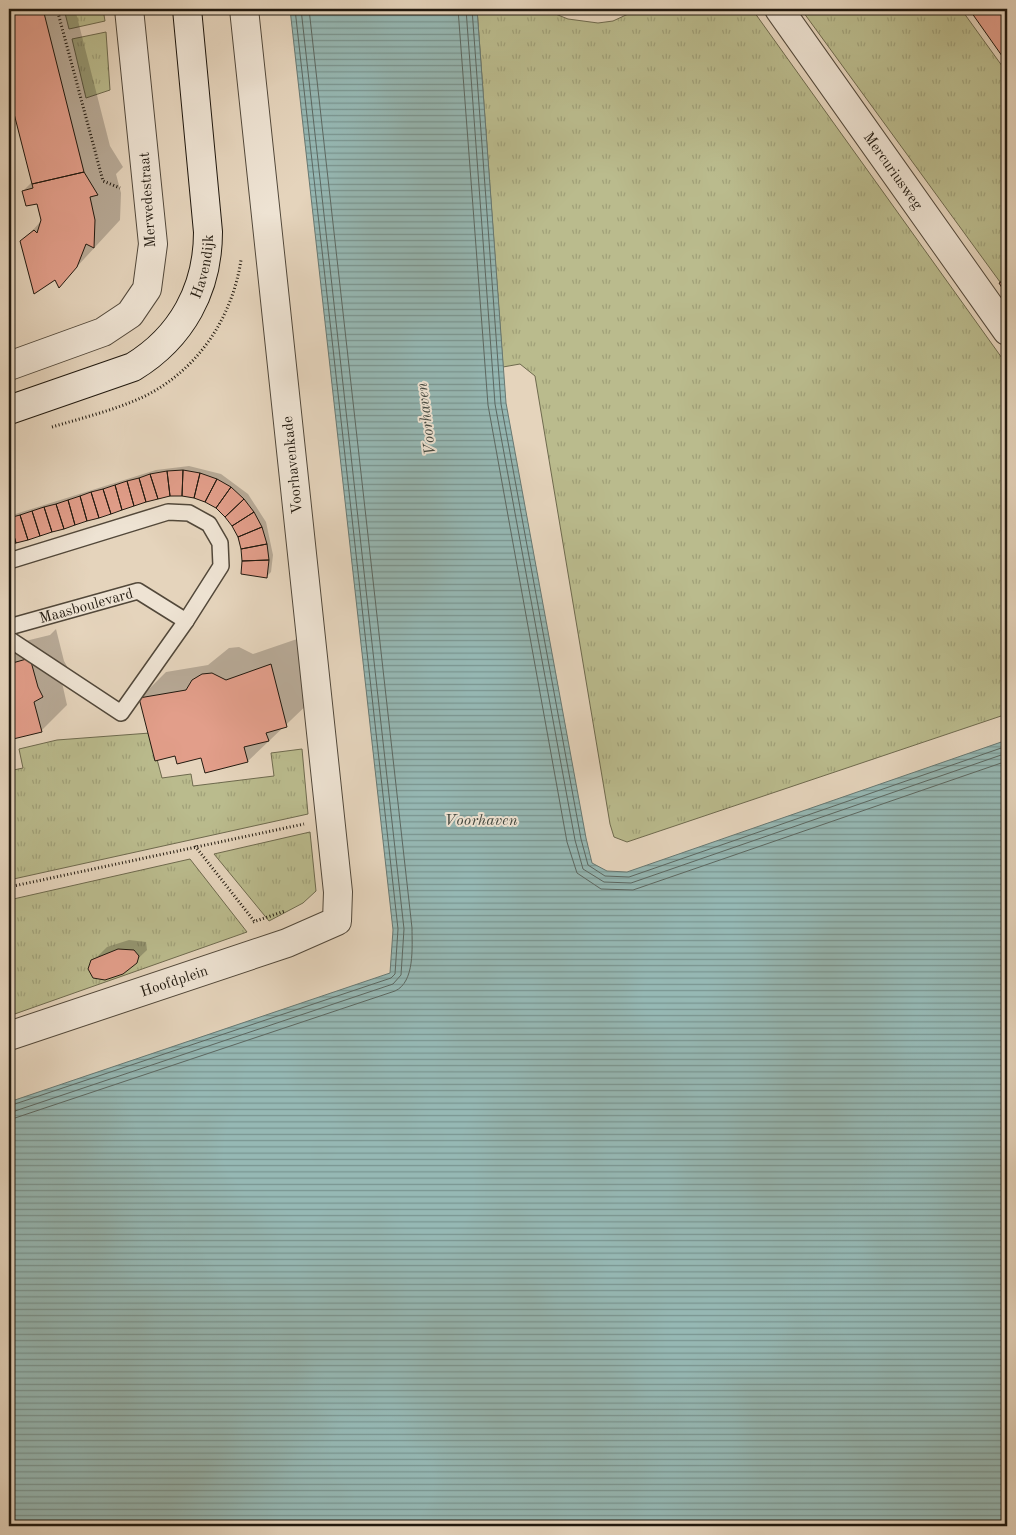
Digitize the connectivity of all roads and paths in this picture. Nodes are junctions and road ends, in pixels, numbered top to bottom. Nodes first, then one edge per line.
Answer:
1 (57, 9) edge
2 (129, 9) edge
3 (188, 9) edge
4 (244, 9) edge
5 (779, 9) edge
6 (149, 199) junction
7 (1007, 331) edge
8 (9, 366) edge
9 (9, 410) edge
10 (9, 560) edge
11 (186, 621) junction
12 (9, 627) edge
13 (9, 639) edge
14 (330, 819) junction
15 (195, 846) junction
16 (9, 888) edge
17 (255, 922) dead end
18 (337, 922) joint
19 (9, 1036) edge

1 - 6 path
2 - 6 street, Merwedestraat
3 - 9 street, Havendijk
4 - 14 street, Voorhavenkade
5 - 7 street, Mercuriusweg
6 - 8 street, Merwedestraat
10 - 11 lane
11 - 12 lane, Maasboulevard
11 - 13 lane
14 - 15 path
14 - 18 street, Voorhavenkade
15 - 16 path
15 - 17 path
18 - 19 street, Hoofdplein

